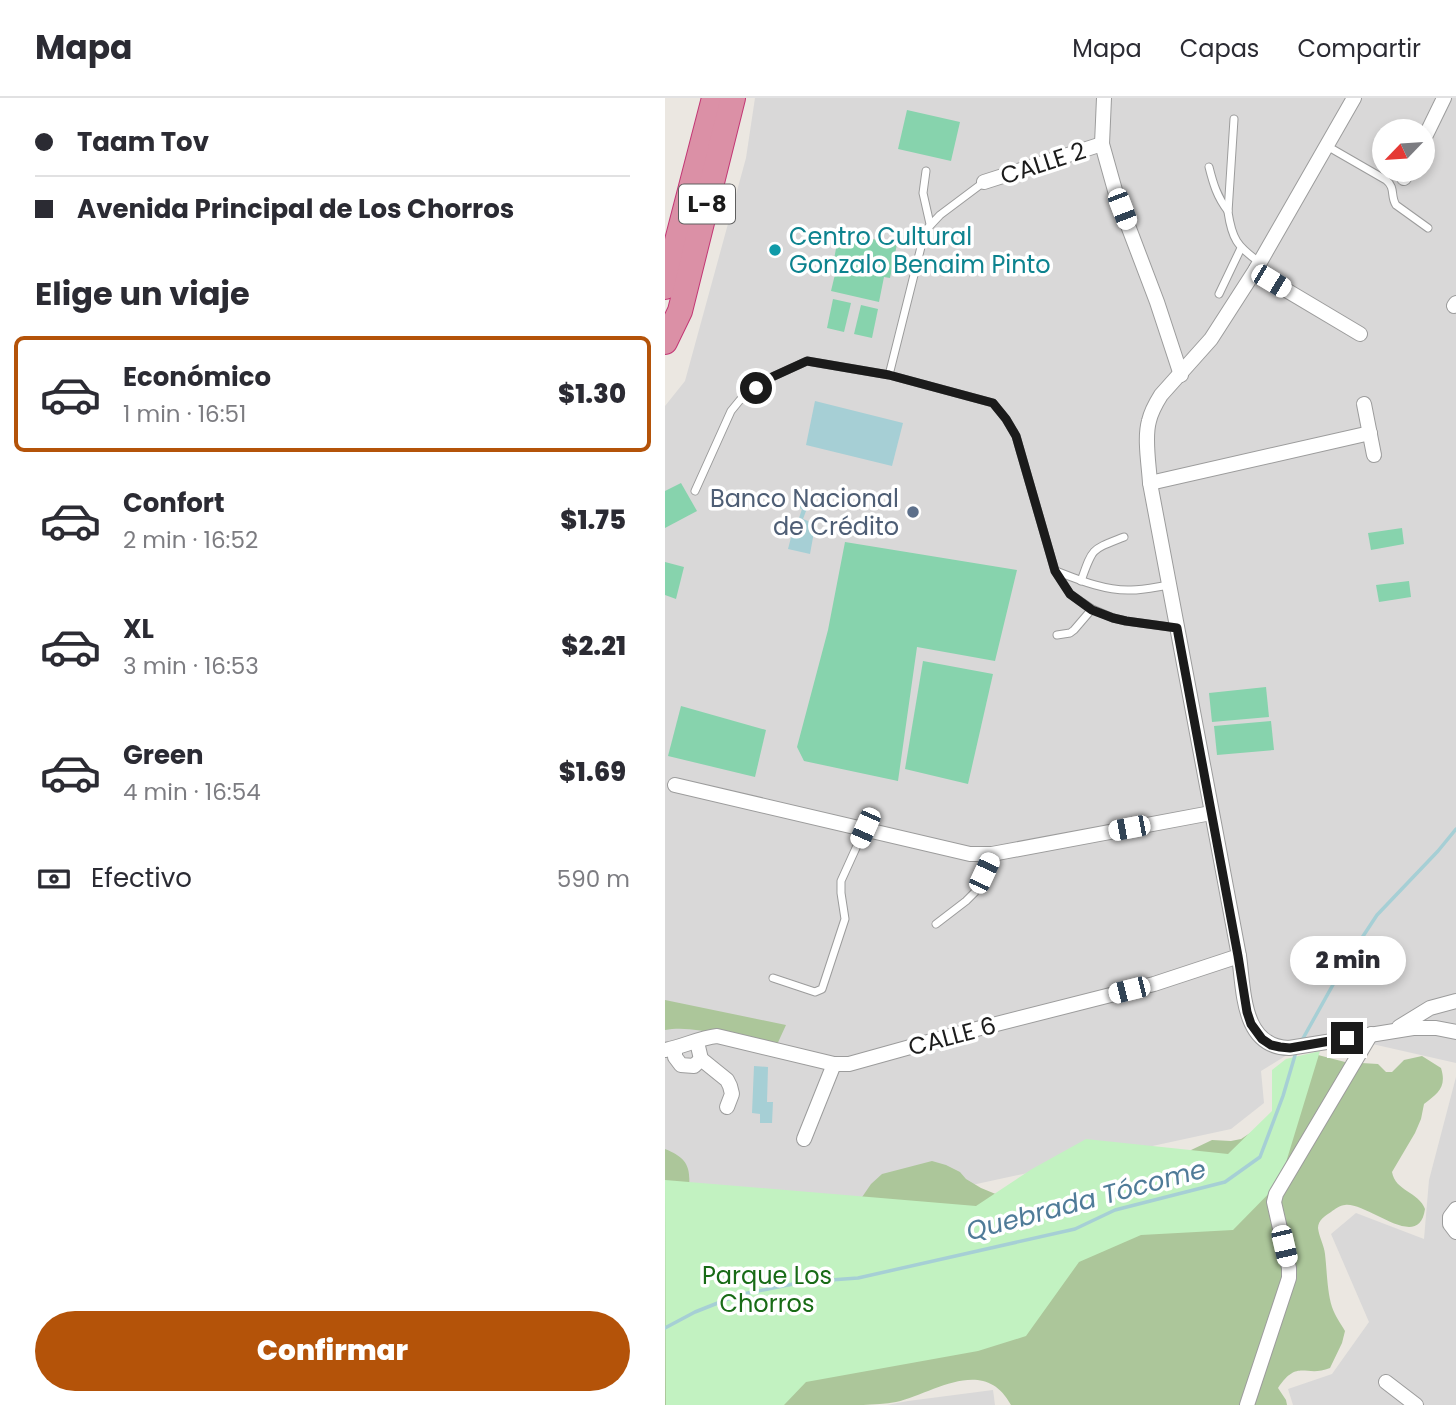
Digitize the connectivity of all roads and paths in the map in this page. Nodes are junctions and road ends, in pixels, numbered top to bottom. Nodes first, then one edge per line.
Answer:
1 (714, 98) edge
2 (733, 98) edge
3 (1104, 98) edge
4 (1354, 98) edge
5 (1444, 98) edge
6 (1234, 119) dead end
7 (1434, 119) edge
8 (1103, 144) junction
9 (1327, 146) junction
10 (1209, 167) dead end
11 (926, 171) dead end
12 (984, 182) joint
13 (1228, 212) junction
14 (930, 224) junction
15 (1428, 228) dead end
16 (1241, 248) junction
17 (1258, 266) junction
18 (665, 287) edge
19 (1219, 294) dead end
20 (1360, 334) dead end
21 (665, 342) edge
22 (1181, 374) junction
23 (889, 375) junction
24 (1364, 404) dead end
25 (1370, 433) junction
26 (1374, 455) dead end
27 (1150, 483) junction
28 (695, 491) dead end
29 (1123, 537) dead end
30 (1055, 571) junction
31 (1081, 581) junction
32 (1169, 585) junction
33 (1092, 610) junction
34 (1177, 628) junction
35 (1057, 635) dead end
36 (675, 785) dead end
37 (1211, 813) junction
38 (865, 828) junction
39 (992, 854) junction
40 (936, 924) dead end
41 (1238, 956) junction
42 (773, 978) dead end
43 (1456, 1001) edge
44 (1391, 1031) junction
45 (1456, 1032) edge
46 (1371, 1034) junction
47 (697, 1042) junction
48 (670, 1049) edge
49 (701, 1059) junction
50 (834, 1064) junction
51 (727, 1107) dead end
52 (804, 1139) dead end
53 (1453, 1213) edge
54 (1456, 1232) edge
55 (1386, 1382) dead end
56 (1247, 1405) edge
57 (1416, 1405) edge

1 - 18 highway, L-8
2 - 21 highway, L-8
3 - 8 street
4 - 9 street
5 - 7 street
6 - 13 lane
8 - 12 street, CALLE 2
8 - 22 street
9 - 15 lane
9 - 17 street
10 - 13 lane
11 - 14 lane
12 - 14 lane
13 - 16 lane
14 - 23 lane
16 - 17 lane
16 - 19 lane
17 - 20 street
17 - 22 street
22 - 27 street
23 - 28 lane
23 - 30 lane
24 - 25 street
25 - 26 street
25 - 27 street
27 - 32 street
29 - 31 lane
30 - 31 lane
30 - 33 lane
31 - 32 lane
32 - 34 street
33 - 34 lane
33 - 35 lane
34 - 37 street
36 - 38 street
37 - 39 street
37 - 41 street
38 - 39 street
38 - 42 lane
39 - 40 lane
41 - 46 street
41 - 50 street, CALLE 6
43 - 44 street
44 - 45 street
44 - 46 street
46 - 56 street
47 - 48 street, CALLE 6
47 - 49 street
47 - 50 street, CALLE 6
48 - 49 street
49 - 51 street
50 - 52 street
53 - 54 street
55 - 57 street

